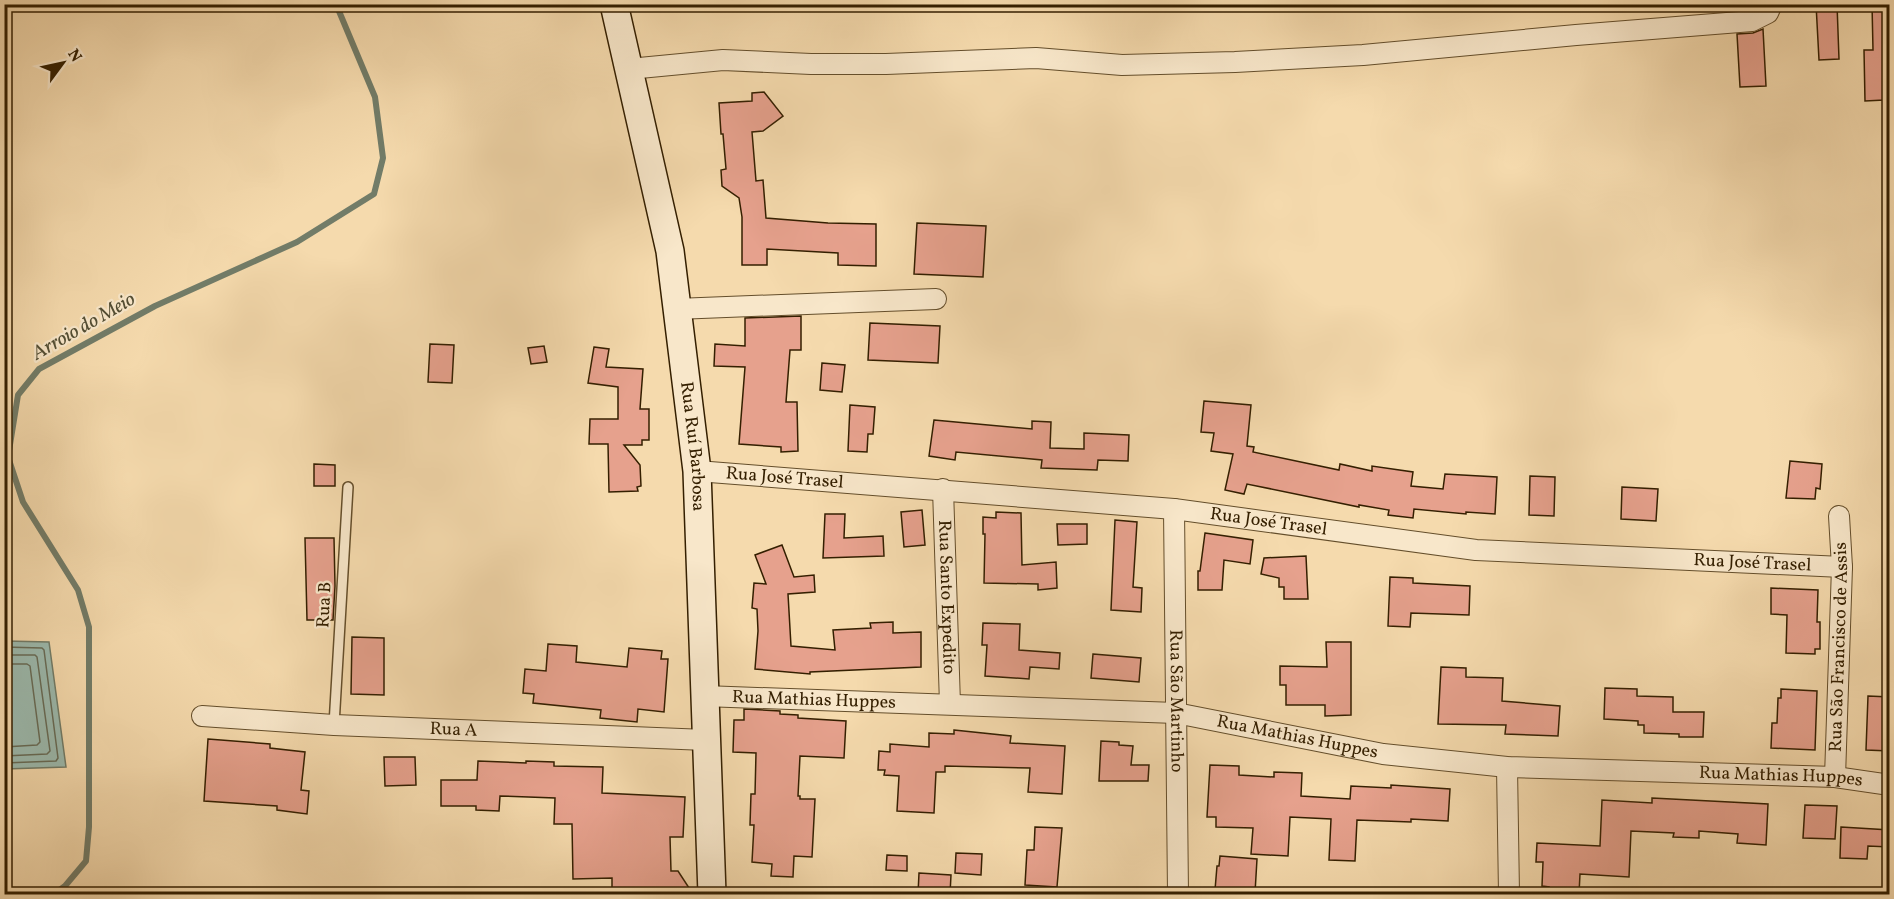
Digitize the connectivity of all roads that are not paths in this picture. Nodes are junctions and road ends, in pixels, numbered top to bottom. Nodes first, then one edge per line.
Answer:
1 (614, 4) edge
2 (1772, 4) edge
3 (629, 69) junction
4 (936, 299) dead end
5 (676, 309) junction
6 (697, 471) junction
7 (348, 486) dead end
8 (943, 489) junction
9 (1174, 508) junction
10 (1839, 516) dead end
11 (1842, 567) junction
12 (704, 696) junction
13 (950, 704) junction
14 (1176, 713) junction
15 (202, 716) dead end
16 (334, 725) junction
17 (706, 740) junction
18 (1507, 767) junction
19 (1835, 777) junction
20 (1890, 785) edge
21 (712, 894) edge
22 (1178, 894) edge
23 (1509, 894) edge

1 - 3 main road, Rua Ruí Barbosa
2 - 3 street
3 - 5 main road, Rua Ruí Barbosa
4 - 5 street
5 - 6 main road, Rua Ruí Barbosa
6 - 8 street, Rua José Trasel
6 - 12 main road, Rua Ruí Barbosa
7 - 16 lane, Rua B
8 - 9 street, Rua José Trasel
8 - 13 street, Rua Santo Expedito
9 - 11 street, Rua José Trasel
9 - 14 street, Rua São Martinho
10 - 11 street, Rua São Francisco de Assis
11 - 19 street, Rua São Francisco de Assis
12 - 13 street, Rua Mathias Huppes
12 - 17 main road, Rua Ruí Barbosa
13 - 14 street, Rua Mathias Huppes
14 - 18 street, Rua Mathias Huppes
14 - 22 street, Rua São Martinho
15 - 16 street, Rua A
16 - 17 street, Rua A
17 - 21 main road, Rua Ruí Barbosa
18 - 19 street, Rua Mathias Huppes
18 - 23 street
19 - 20 street, Rua Mathias Huppes

